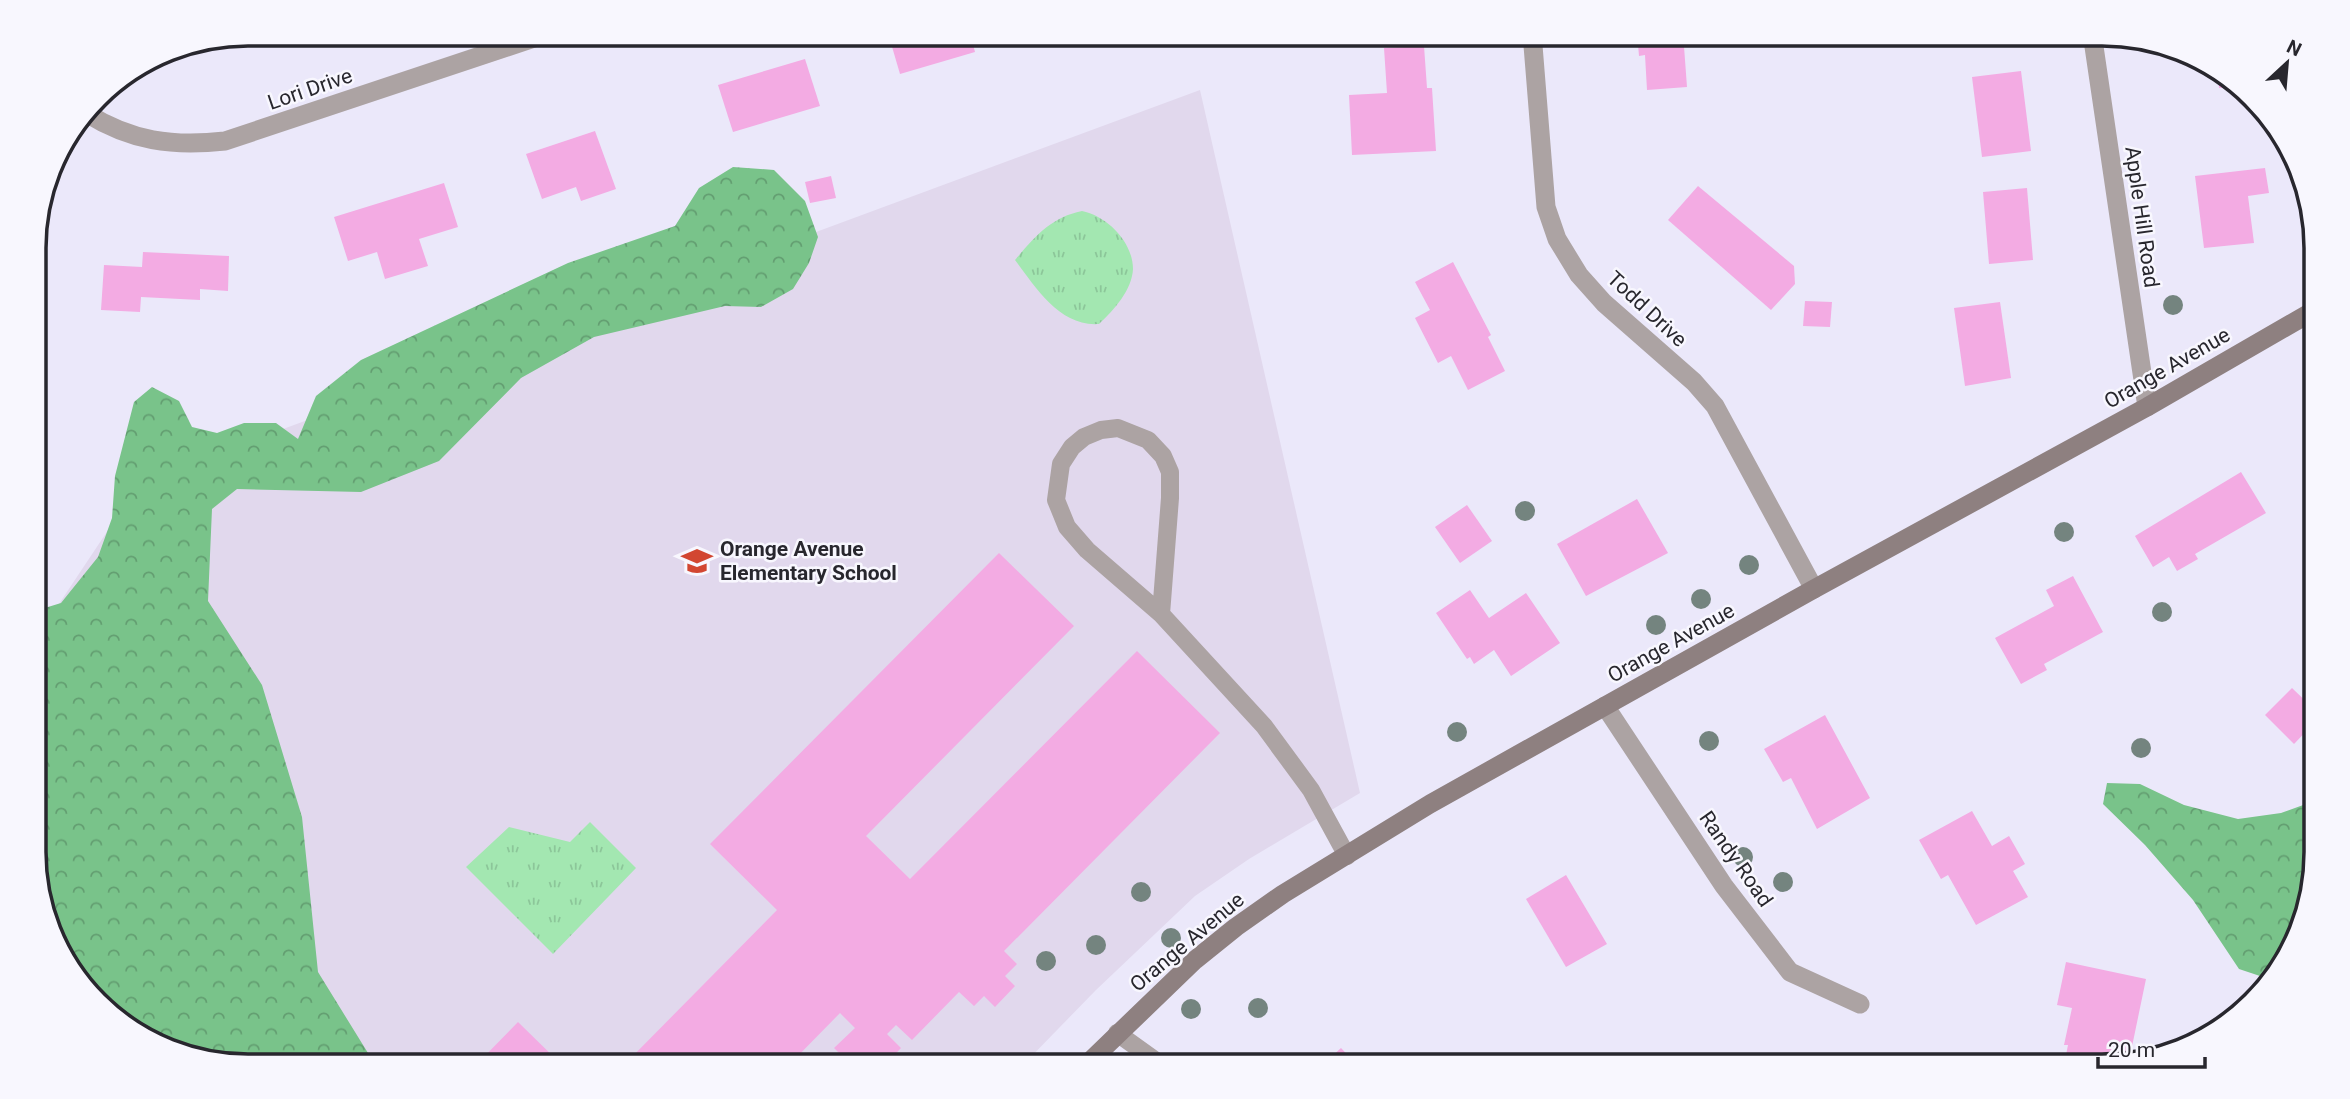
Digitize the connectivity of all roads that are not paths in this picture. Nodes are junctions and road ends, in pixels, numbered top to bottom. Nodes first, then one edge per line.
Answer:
1 (502, 45) edge
2 (1533, 45) edge
3 (2094, 45) edge
4 (94, 117) edge
5 (2304, 316) edge
6 (2147, 407) junction
7 (1814, 589) junction
8 (1161, 614) junction
9 (1605, 706) junction
10 (1347, 856) junction
11 (1860, 1004) dead end
12 (1117, 1033) junction
13 (1097, 1054) edge
14 (1146, 1054) edge

1 - 4 street, Lori Drive
2 - 7 street, Todd Drive
3 - 6 street, Apple Hill Road
5 - 6 main road, Orange Avenue
6 - 7 main road, Orange Avenue
7 - 9 main road, Orange Avenue
8 - 8 lane
8 - 10 lane
9 - 10 main road, Orange Avenue
9 - 11 street, Randy Road
10 - 12 main road, Orange Avenue
12 - 13 main road, Orange Avenue
12 - 14 lane

